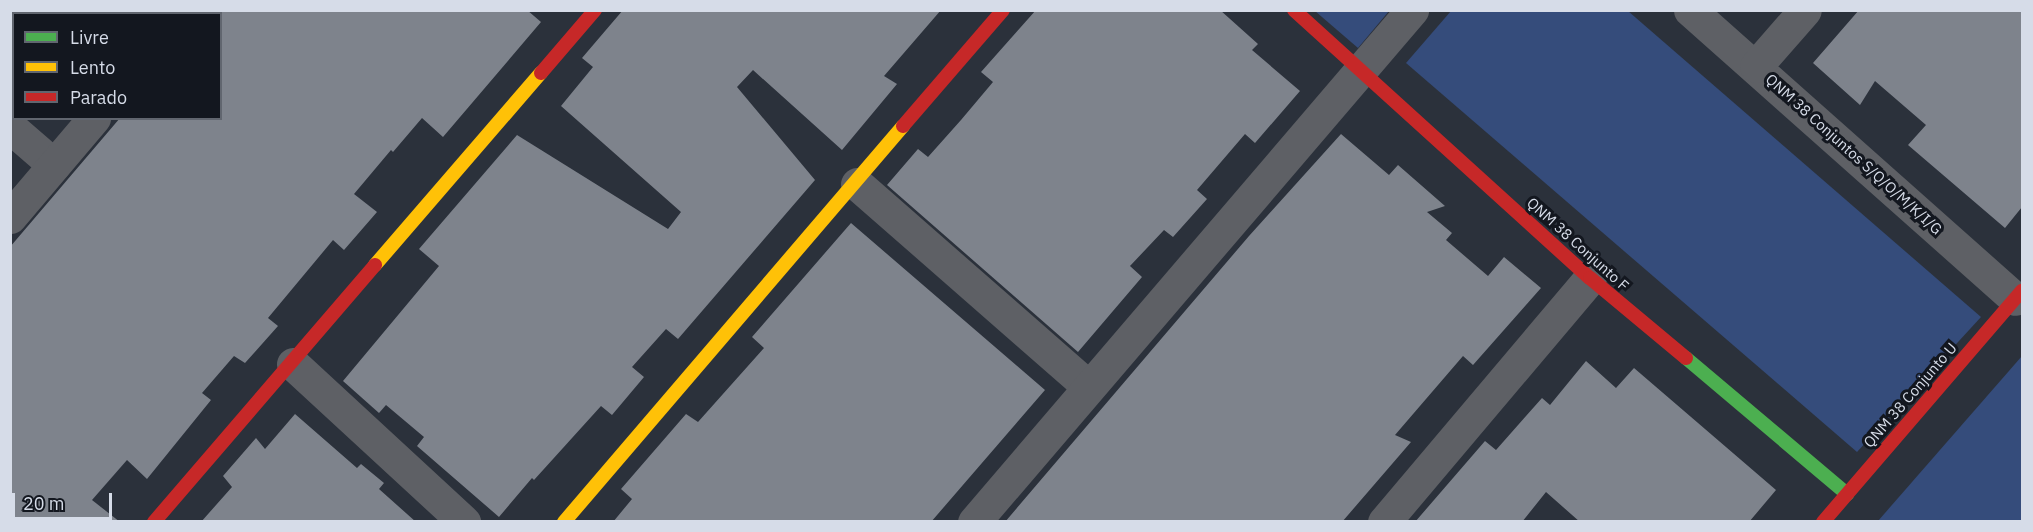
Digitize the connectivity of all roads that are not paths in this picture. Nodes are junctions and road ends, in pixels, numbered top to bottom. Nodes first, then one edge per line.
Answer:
1 (594, 10) edge
2 (1003, 10) edge
3 (1294, 10) edge
4 (1412, 10) edge
5 (1690, 10) edge
6 (1805, 10) edge
7 (1756, 66) junction
8 (1360, 68) junction
9 (92, 120) edge
10 (10, 128) edge
11 (54, 165) junction
12 (857, 183) junction
13 (10, 217) edge
14 (1590, 278) junction
15 (2019, 295) edge
16 (293, 364) junction
17 (1089, 387) junction
18 (1847, 494) junction
19 (154, 522) edge
20 (464, 522) edge
21 (564, 522) edge
22 (974, 522) edge
23 (1384, 522) edge
24 (1823, 522) edge

1 - 16 street
2 - 12 street
3 - 8 street, QNM 38 Conjunto F
4 - 8 street
5 - 7 street, QNM 38 Conjuntos S/Q/O/M/K/I/G
6 - 7 street
7 - 15 street, QNM 38 Conjuntos S/Q/O/M/K/I/G
8 - 14 street, QNM 38 Conjunto F
8 - 17 street
9 - 11 street
10 - 11 street
11 - 13 street
12 - 17 street
12 - 21 street
14 - 18 street, QNM 38 Conjunto F
14 - 23 street
15 - 18 street, QNM 38 Conjunto U
16 - 19 street
16 - 20 street
17 - 22 street
18 - 24 street, QNM 38 Conjunto U

